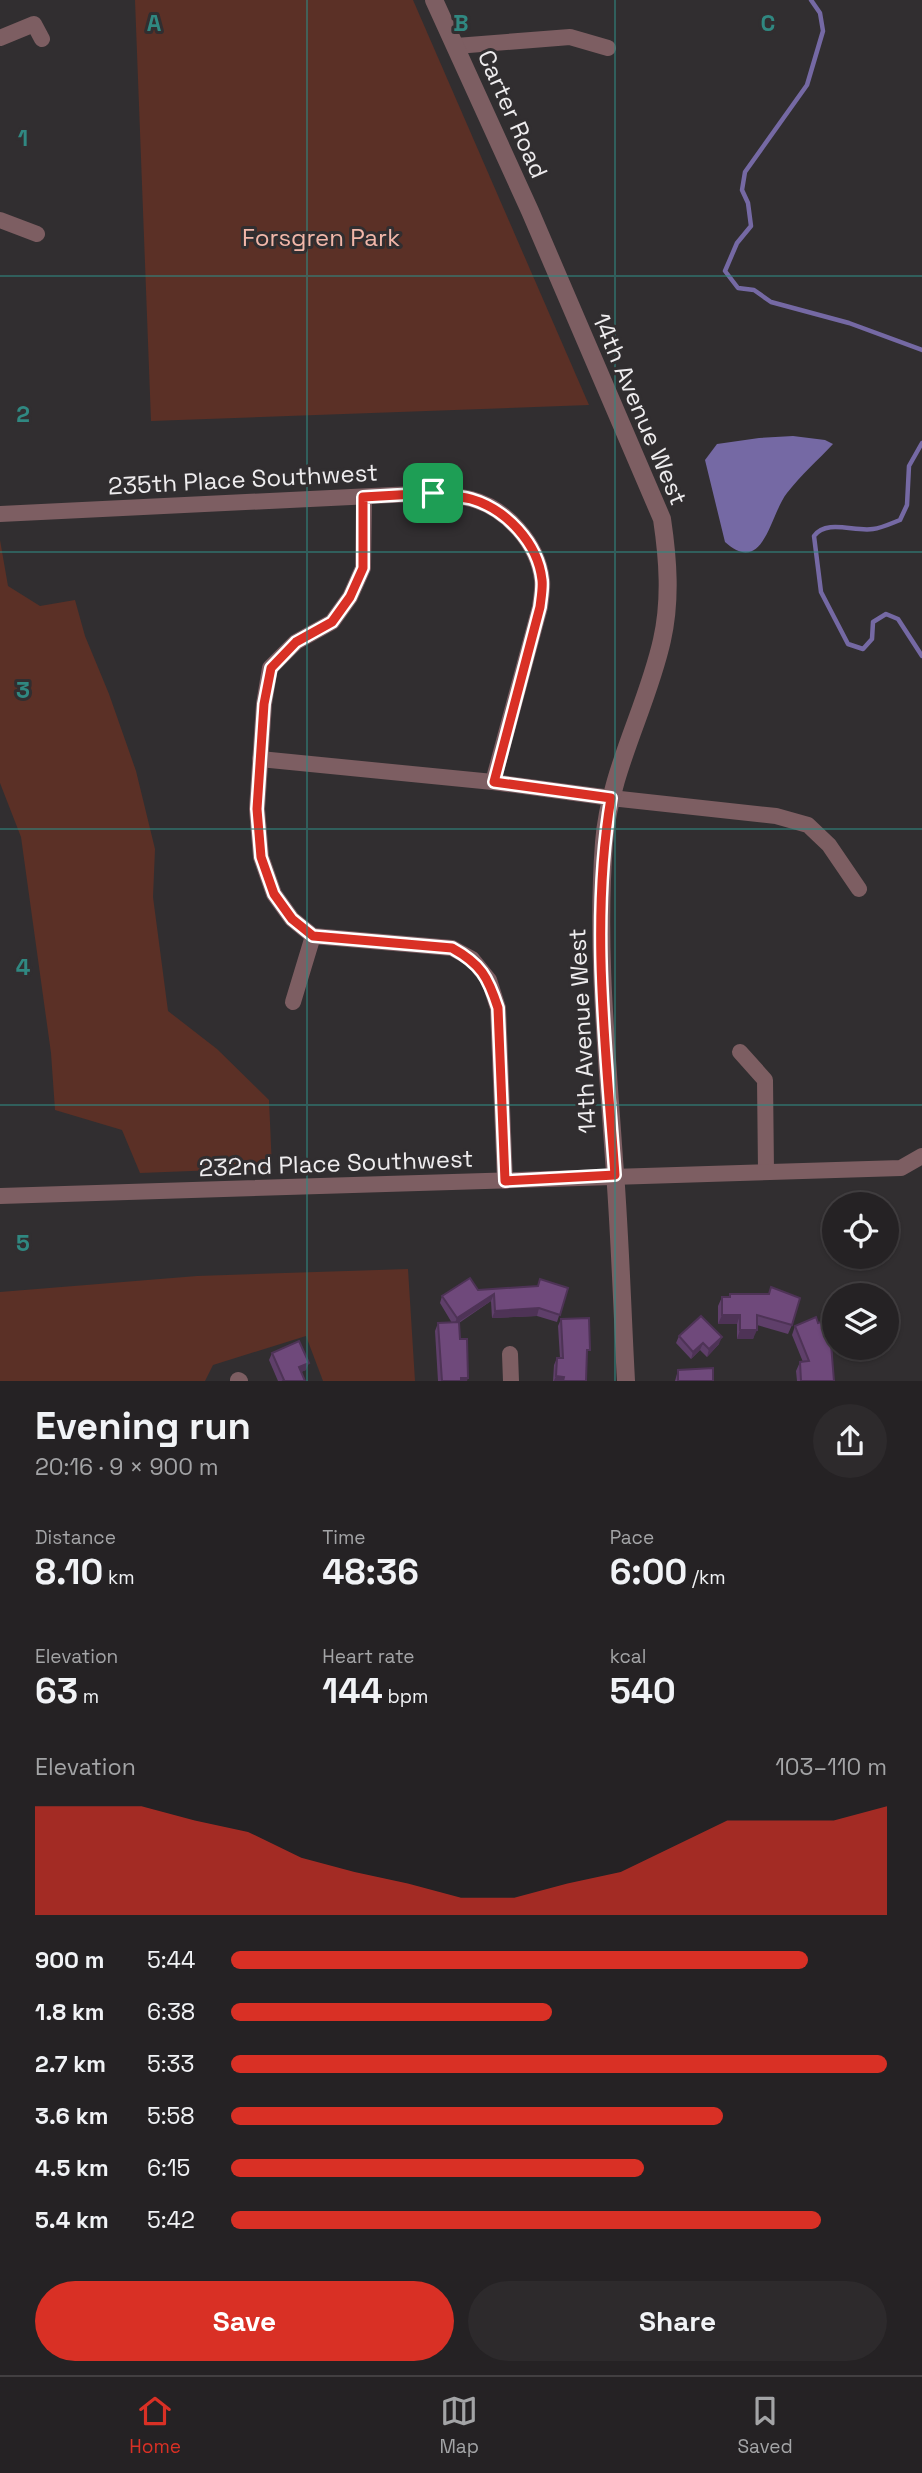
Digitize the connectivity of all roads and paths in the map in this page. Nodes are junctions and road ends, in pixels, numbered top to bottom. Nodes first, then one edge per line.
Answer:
1 (434, 0) edge
2 (0, 38) edge
3 (42, 39) dead end
4 (456, 46) junction
5 (608, 48) dead end
6 (530, 211) joint
7 (0, 220) edge
8 (37, 234) dead end
9 (363, 497) junction
10 (0, 514) edge
11 (260, 759) junction
12 (494, 782) junction
13 (611, 798) junction
14 (859, 889) dead end
15 (313, 936) junction
16 (293, 1002) dead end
17 (740, 1052) dead end
18 (922, 1156) edge
19 (766, 1171) junction
20 (615, 1175) junction
21 (505, 1181) junction
22 (0, 1195) edge
23 (510, 1354) dead end
24 (511, 1381) edge
25 (626, 1381) edge

1 - 4 street, Carter Road
2 - 3 street
4 - 5 street
4 - 6 street, Carter Road
6 - 13 street, 14th Avenue West
7 - 8 street
9 - 10 street, 235th Place Southwest
9 - 11 street
9 - 12 street, 235th Place Southwest
11 - 12 street
11 - 15 street
12 - 13 street
13 - 14 street
13 - 20 street, 14th Avenue West
15 - 16 street
15 - 21 street
17 - 19 street
18 - 19 street, 232nd Place Southwest
19 - 20 street, 232nd Place Southwest
20 - 21 street, 232nd Place Southwest
20 - 25 street, 14th Avenue West
21 - 22 street, 232nd Place Southwest
23 - 24 street

